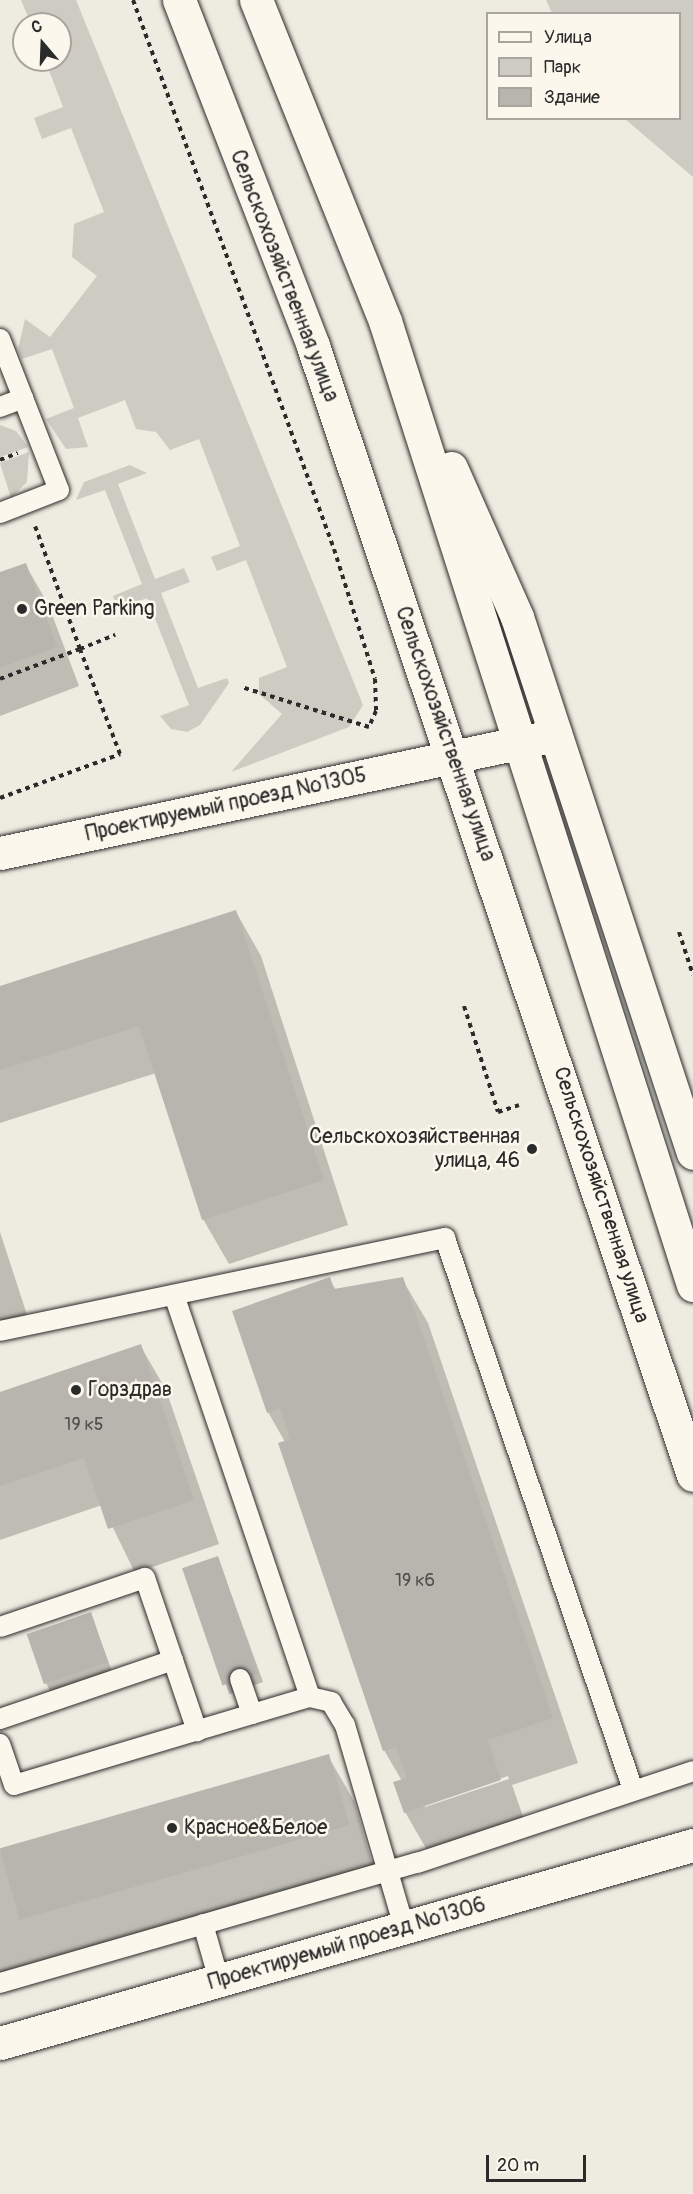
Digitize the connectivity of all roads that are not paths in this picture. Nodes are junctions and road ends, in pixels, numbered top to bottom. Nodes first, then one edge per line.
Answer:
1 (179, 0) edge
2 (256, 0) edge
3 (386, 321) junction
4 (0, 339) edge
5 (23, 398) junction
6 (0, 407) edge
7 (0, 513) edge
8 (556, 735) junction
9 (519, 742) junction
10 (453, 757) junction
11 (0, 853) edge
12 (693, 1153) edge
13 (693, 1285) edge
14 (174, 1295) junction
15 (0, 1331) edge
16 (693, 1475) edge
17 (0, 1627) edge
18 (173, 1660) junction
19 (240, 1679) dead end
20 (310, 1697) junction
21 (252, 1714) junction
22 (0, 1719) edge
23 (197, 1731) junction
24 (0, 1744) edge
25 (693, 1771) edge
26 (633, 1790) junction
27 (693, 1845) edge
28 (388, 1871) junction
29 (203, 1924) junction
30 (404, 1927) junction
31 (219, 1980) junction
32 (0, 1983) edge
33 (0, 2043) edge

1 - 10 main road, Сельскохозяйственная улица
2 - 3 main road
3 - 8 main road
3 - 9 main road
4 - 5 lane
5 - 6 lane
5 - 7 lane
8 - 9 main road, Проектируемый проезд №1305
8 - 12 main road
9 - 10 main road, Проектируемый проезд №1305
9 - 13 main road
10 - 11 main road, Проектируемый проезд №1305
10 - 16 main road, Сельскохозяйственная улица
14 - 15 lane
14 - 20 lane
14 - 26 lane
17 - 18 lane
18 - 22 lane
18 - 23 lane
19 - 21 lane
20 - 21 lane
20 - 28 lane
21 - 23 lane
23 - 24 lane
25 - 26 lane
26 - 28 lane
27 - 30 main road, Проектируемый проезд №1306
28 - 29 lane
28 - 30 lane
29 - 31 lane
29 - 32 lane
30 - 31 main road, Проектируемый проезд №1306
31 - 33 main road, Проектируемый проезд №1306

